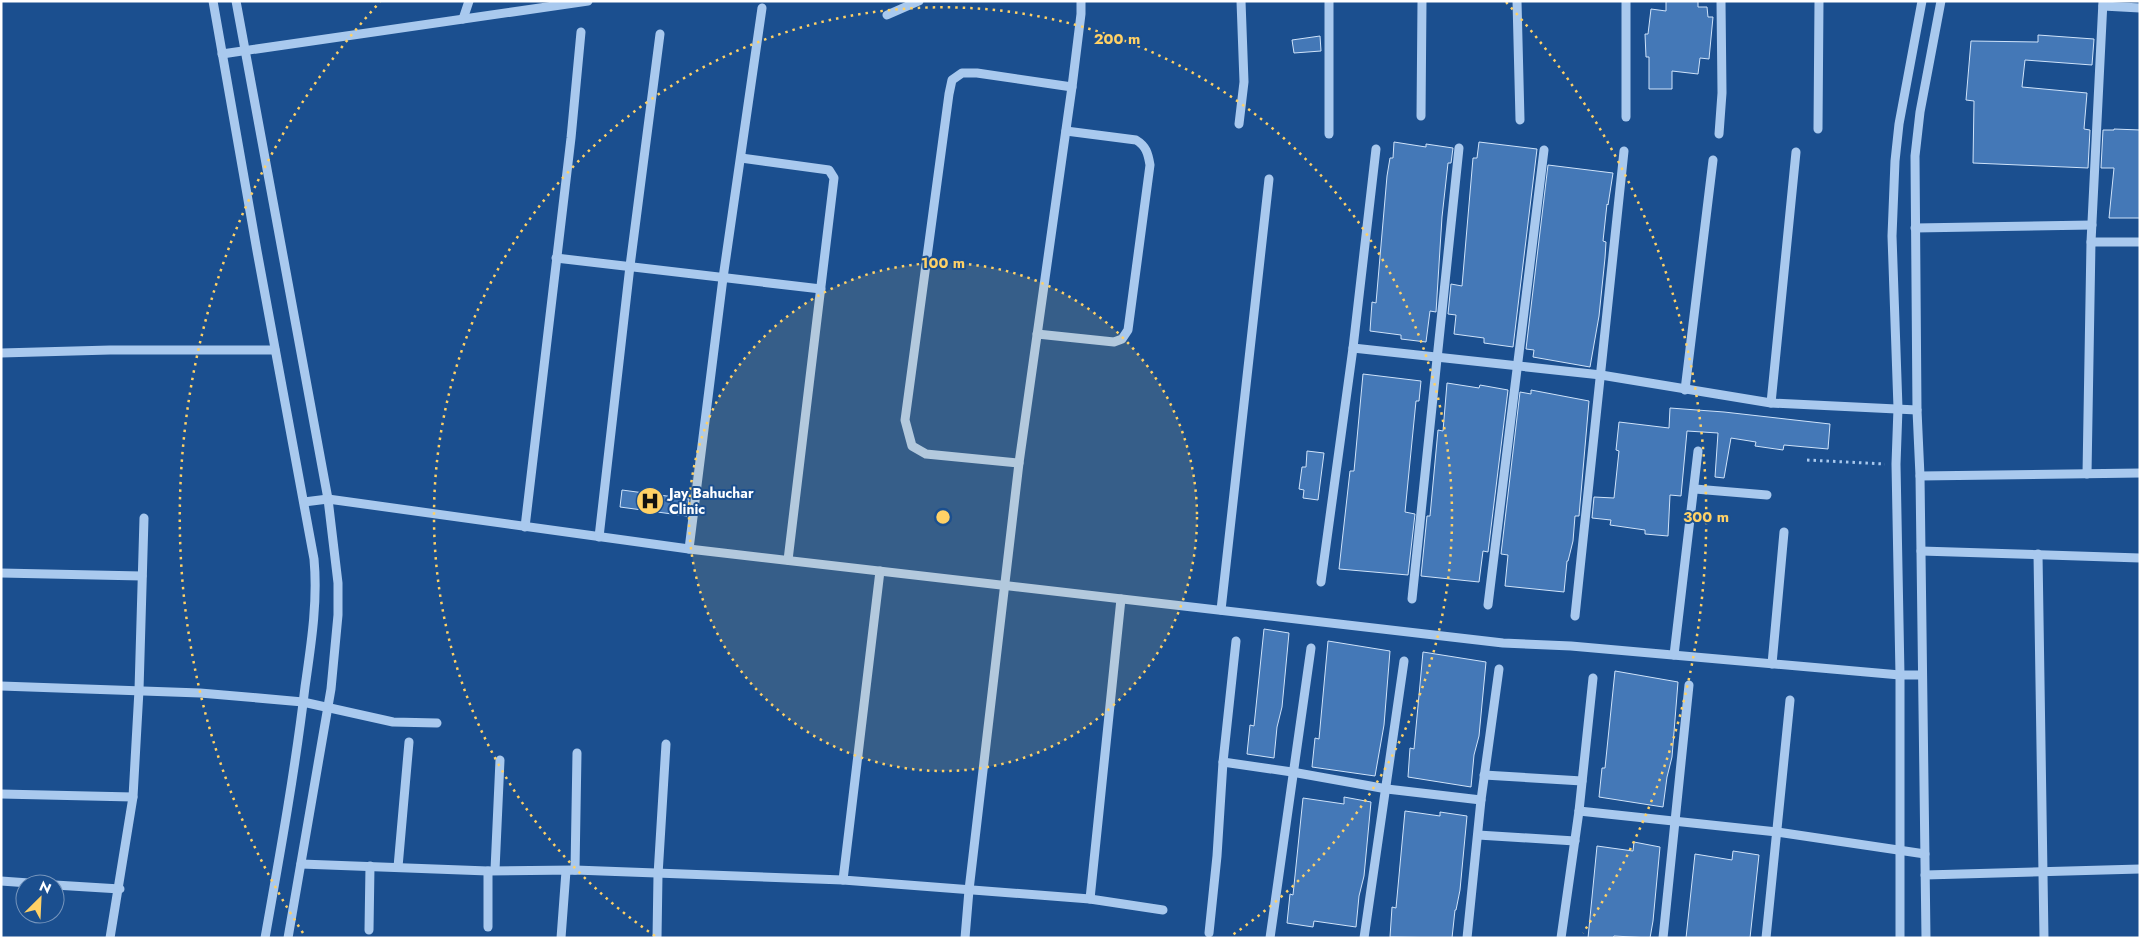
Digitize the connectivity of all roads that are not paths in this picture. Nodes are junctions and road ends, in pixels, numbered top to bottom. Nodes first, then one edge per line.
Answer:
1 (213, 1) edge
2 (236, 1) edge
3 (469, 1) edge
4 (588, 1) edge
5 (919, 1) edge
6 (1080, 1) edge
7 (1241, 1) edge
8 (1330, 1) edge
9 (1422, 1) edge
10 (1517, 1) edge
11 (1626, 1) edge
12 (1721, 1) edge
13 (1820, 1) edge
14 (1922, 1) edge
15 (1942, 1) edge
16 (2103, 4) edge
17 (762, 8) dead end
18 (2140, 8) edge
19 (887, 15) dead end
20 (463, 20) junction
21 (581, 32) dead end
22 (660, 34) dead end
23 (245, 52) junction
24 (222, 54) junction
25 (1072, 87) junction
26 (1422, 116) dead end
27 (1626, 117) dead end
28 (1520, 120) dead end
29 (1239, 124) dead end
30 (1818, 129) dead end
31 (1066, 131) junction
32 (1328, 134) dead end
33 (1719, 134) dead end
34 (1460, 148) dead end
35 (1376, 149) dead end
36 (1544, 150) dead end
37 (1624, 151) dead end
38 (1796, 152) dead end
39 (741, 158) junction
40 (1713, 160) dead end
41 (1269, 179) dead end
42 (2092, 225) junction
43 (1915, 228) junction
44 (2091, 242) junction
45 (2140, 242) edge
46 (556, 258) junction
47 (630, 266) junction
48 (723, 278) junction
49 (821, 289) junction
50 (1037, 334) junction
51 (1353, 348) junction
52 (275, 350) junction
53 (1, 353) edge
54 (1437, 357) junction
55 (1519, 366) junction
56 (1601, 375) junction
57 (1685, 390) junction
58 (1770, 402) junction
59 (1898, 408) junction
60 (1917, 410) junction
61 (1698, 451) dead end
62 (1019, 463) junction
63 (2140, 473) edge
64 (2087, 474) junction
65 (1920, 476) junction
66 (1695, 489) junction
67 (1767, 495) dead end
68 (328, 499) junction
69 (304, 502) junction
70 (144, 518) dead end
71 (525, 526) junction
72 (1784, 532) dead end
73 (599, 537) junction
74 (689, 549) junction
75 (1921, 551) junction
76 (2038, 554) junction
77 (2140, 558) edge
78 (788, 560) junction
79 (880, 571) junction
80 (1, 573) edge
81 (142, 576) junction
82 (1321, 582) dead end
83 (1004, 586) junction
84 (1121, 599) junction
85 (1412, 599) dead end
86 (1488, 605) dead end
87 (1221, 610) junction
88 (1575, 616) dead end
89 (1236, 641) dead end
90 (1311, 648) dead end
91 (1674, 655) junction
92 (1404, 661) dead end
93 (1772, 664) junction
94 (1499, 669) dead end
95 (1900, 675) junction
96 (1922, 675) junction
97 (1594, 678) dead end
98 (1689, 685) dead end
99 (1, 686) edge
100 (139, 690) junction
101 (1790, 700) dead end
102 (303, 702) junction
103 (328, 707) junction
104 (437, 723) dead end
105 (409, 742) dead end
106 (666, 744) dead end
107 (577, 753) dead end
108 (500, 760) dead end
109 (1223, 762) junction
110 (1292, 772) junction
111 (1484, 775) junction
112 (1582, 781) junction
113 (1387, 789) junction
114 (1, 794) edge
115 (133, 797) junction
116 (1481, 800) junction
117 (1579, 811) junction
118 (1674, 821) junction
119 (1777, 832) junction
120 (1478, 835) junction
121 (1574, 842) junction
122 (1900, 850) junction
123 (1924, 854) junction
124 (301, 864) junction
125 (370, 866) junction
126 (398, 867) junction
127 (2140, 869) edge
128 (492, 870) junction
129 (570, 871) junction
130 (2044, 872) junction
131 (658, 875) junction
132 (1925, 875) junction
133 (843, 880) junction
134 (1, 881) edge
135 (15, 882) edge
136 (65, 886) edge
137 (120, 889) junction
138 (969, 890) junction
139 (1090, 899) junction
140 (1163, 910) dead end
141 (488, 927) dead end
142 (369, 930) dead end
143 (1209, 933) dead end
144 (110, 938) edge
145 (265, 938) edge
146 (288, 938) edge
147 (561, 938) edge
148 (657, 938) edge
149 (965, 938) edge
150 (1270, 938) edge
151 (1364, 938) edge
152 (1466, 938) edge
153 (1561, 938) edge
154 (1663, 938) edge
155 (1766, 938) edge
156 (1900, 938) edge
157 (1926, 938) edge
158 (2044, 938) edge

1 - 24 street
2 - 23 street
3 - 20 street
4 - 20 street
5 - 19 street
6 - 25 street
7 - 29 street
8 - 32 street
9 - 26 street
10 - 28 street
11 - 27 street
12 - 33 street
13 - 30 street
14 - 59 street
15 - 43 street
16 - 18 street
16 - 42 street
17 - 39 street
20 - 23 street
21 - 46 street
22 - 47 street
23 - 24 street
23 - 68 street
24 - 52 street
25 - 31 street
25 - 62 street
31 - 50 street
31 - 50 street
34 - 54 street
35 - 51 street
36 - 55 street
37 - 56 street
38 - 58 street
39 - 48 street
39 - 49 street
40 - 57 street
41 - 87 street
42 - 43 street
42 - 44 street
43 - 60 street
44 - 45 street
44 - 64 street
46 - 47 street
46 - 71 street
47 - 48 street
47 - 73 street
48 - 49 street
48 - 74 street
49 - 78 street
50 - 62 street
51 - 54 street
51 - 82 street
52 - 53 street
52 - 69 street
54 - 55 street
54 - 85 street
55 - 56 street
55 - 86 street
56 - 57 street
56 - 88 street
57 - 58 street
58 - 59 street
59 - 60 street
59 - 95 street
60 - 65 street
61 - 66 street
62 - 83 street
63 - 64 street
64 - 65 street
65 - 75 street
66 - 67 street
66 - 91 street
68 - 69 street
68 - 71 street
68 - 103 street
69 - 102 street
70 - 81 street
71 - 73 street
72 - 93 street
73 - 74 street
74 - 78 street
75 - 76 street
75 - 96 street
76 - 77 street
76 - 130 street
78 - 79 street
79 - 83 street
79 - 133 street
80 - 81 street
81 - 100 street
83 - 84 street
83 - 138 street
84 - 87 street
84 - 139 street
87 - 91 street
89 - 109 street
90 - 110 street
91 - 93 street
92 - 113 street
93 - 95 street
94 - 111 street
95 - 96 street
95 - 122 street
96 - 123 street
97 - 112 street
98 - 118 street
99 - 100 street
100 - 102 street
100 - 115 street
101 - 119 street
102 - 103 street
102 - 145 street
103 - 104 street
103 - 124 street
105 - 126 street
106 - 131 street
107 - 129 street
108 - 128 street
109 - 110 street
109 - 143 street
110 - 113 street
110 - 150 street
111 - 112 street
111 - 116 street
112 - 117 street
113 - 116 street
113 - 151 street
114 - 115 street
115 - 137 street
116 - 120 street
117 - 118 street
117 - 121 street
118 - 119 street
118 - 154 street
119 - 122 street
119 - 155 street
120 - 121 street
120 - 152 street
121 - 153 street
122 - 123 street
122 - 156 street
123 - 132 street
124 - 125 street
124 - 146 street
125 - 126 street
125 - 142 street
126 - 128 street
127 - 130 street
128 - 129 street
128 - 141 street
129 - 131 street
129 - 147 street
130 - 132 street
130 - 158 street
131 - 133 street
131 - 148 street
132 - 157 street
133 - 138 street
134 - 135 street
136 - 137 street
137 - 144 street
138 - 139 street
138 - 149 street
139 - 140 street

